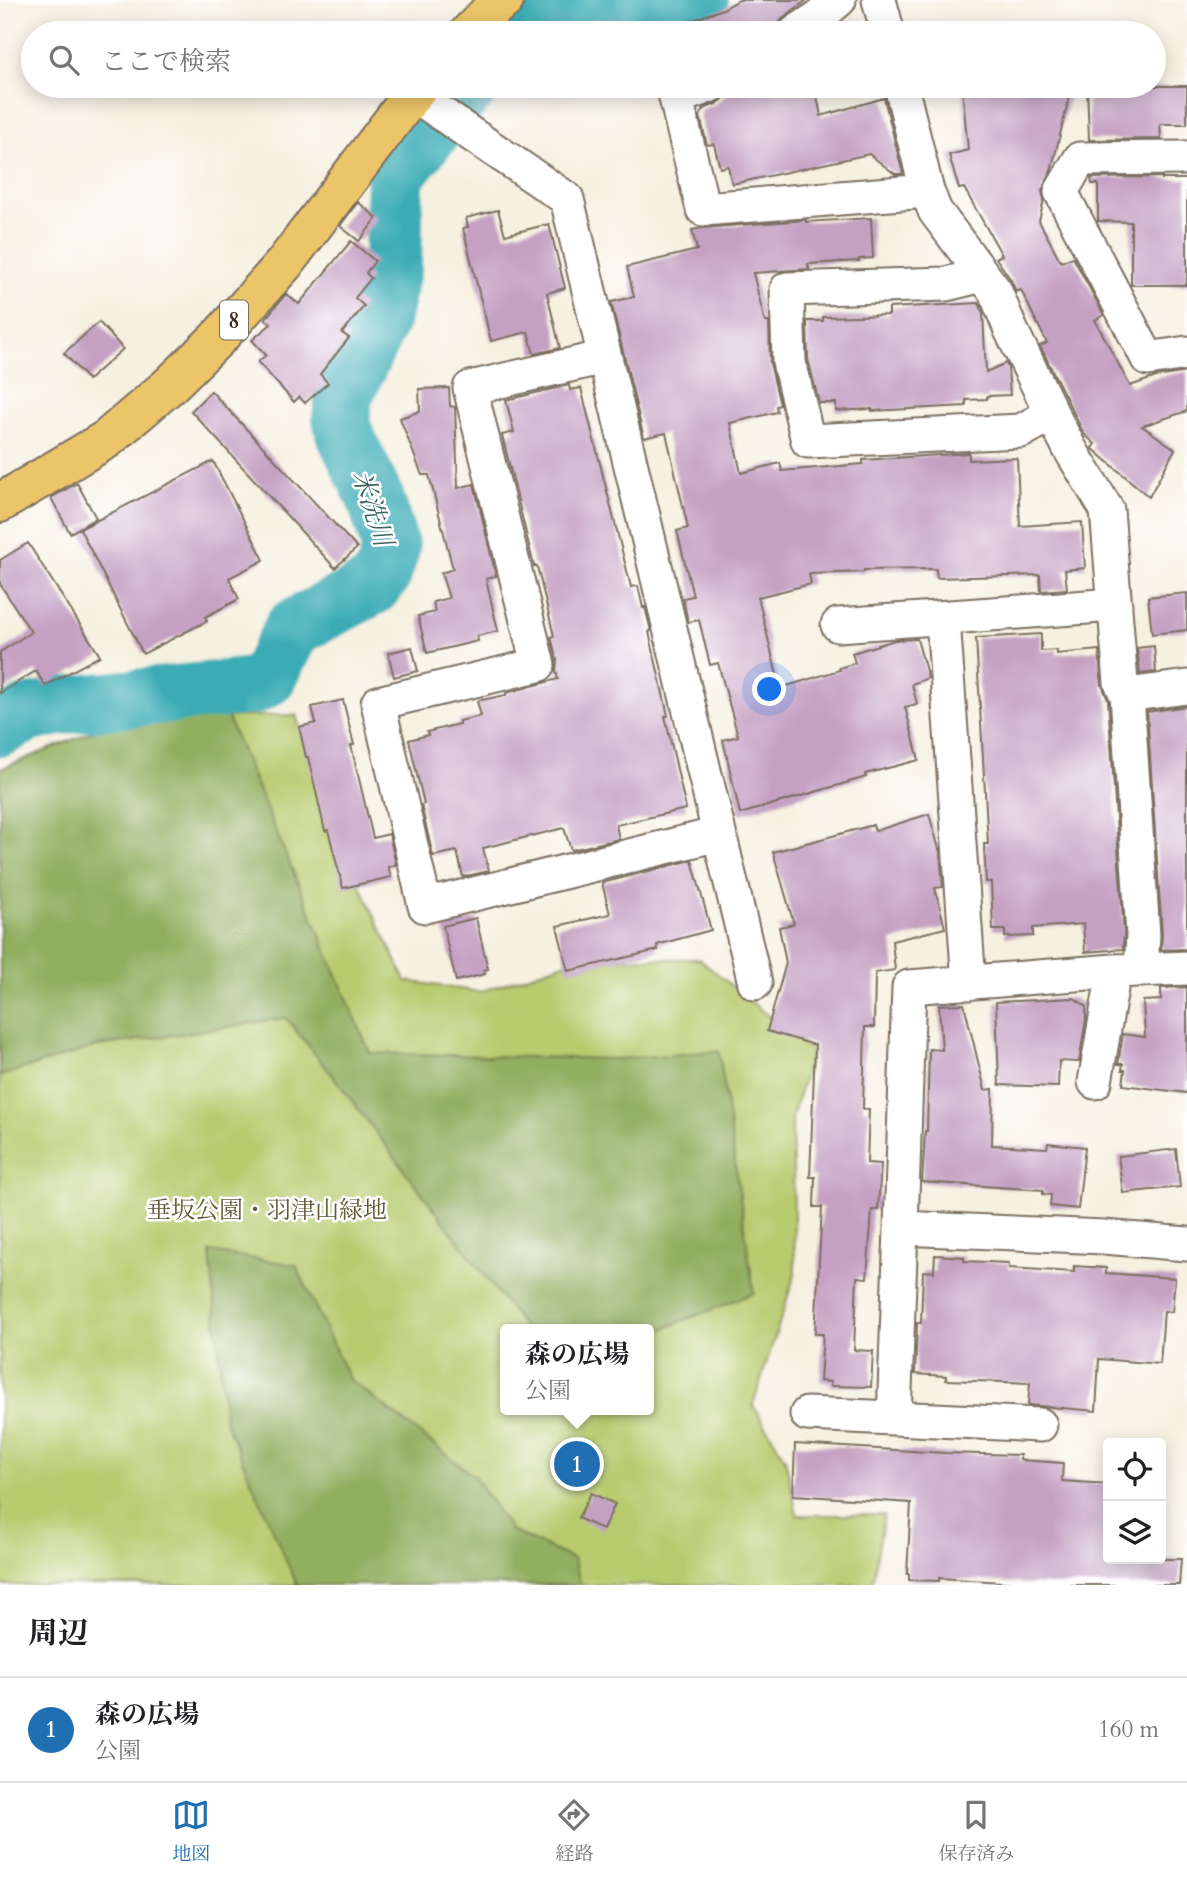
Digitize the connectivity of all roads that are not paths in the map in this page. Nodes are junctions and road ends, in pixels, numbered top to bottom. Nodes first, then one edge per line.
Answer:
1 (504, 0) edge
2 (839, 0) edge
3 (879, 0) edge
4 (481, 21) edge
5 (812, 21) edge
6 (885, 21) edge
7 (414, 98) edge
8 (424, 98) edge
9 (676, 98) edge
10 (904, 98) edge
11 (1187, 158) edge
12 (927, 191) junction
13 (983, 275) junction
14 (1187, 353) edge
15 (605, 357) junction
16 (1052, 414) junction
17 (0, 503) edge
18 (1115, 606) junction
19 (943, 619) junction
20 (838, 625) dead end
21 (1187, 687) edge
22 (1127, 695) junction
23 (719, 835) junction
24 (1187, 968) edge
25 (1128, 970) junction
26 (755, 983) dead end
27 (969, 983) junction
28 (1095, 1082) dead end
29 (901, 1228) junction
30 (1187, 1244) edge
31 (807, 1414) dead end
32 (894, 1418) junction
33 (1040, 1425) dead end

1 - 4 main road
2 - 5 street
3 - 6 street
7 - 17 main road, 8
8 - 15 street
9 - 12 street
10 - 12 street
11 - 14 street
12 - 13 street
13 - 16 street
13 - 16 street
15 - 23 street
15 - 23 street
16 - 18 street
18 - 19 street
18 - 22 street
19 - 20 street
19 - 27 street
21 - 22 street
22 - 25 street
23 - 26 street
24 - 25 street
25 - 27 street
25 - 28 street
27 - 29 street
29 - 30 street
29 - 32 street
31 - 32 street
32 - 33 street

